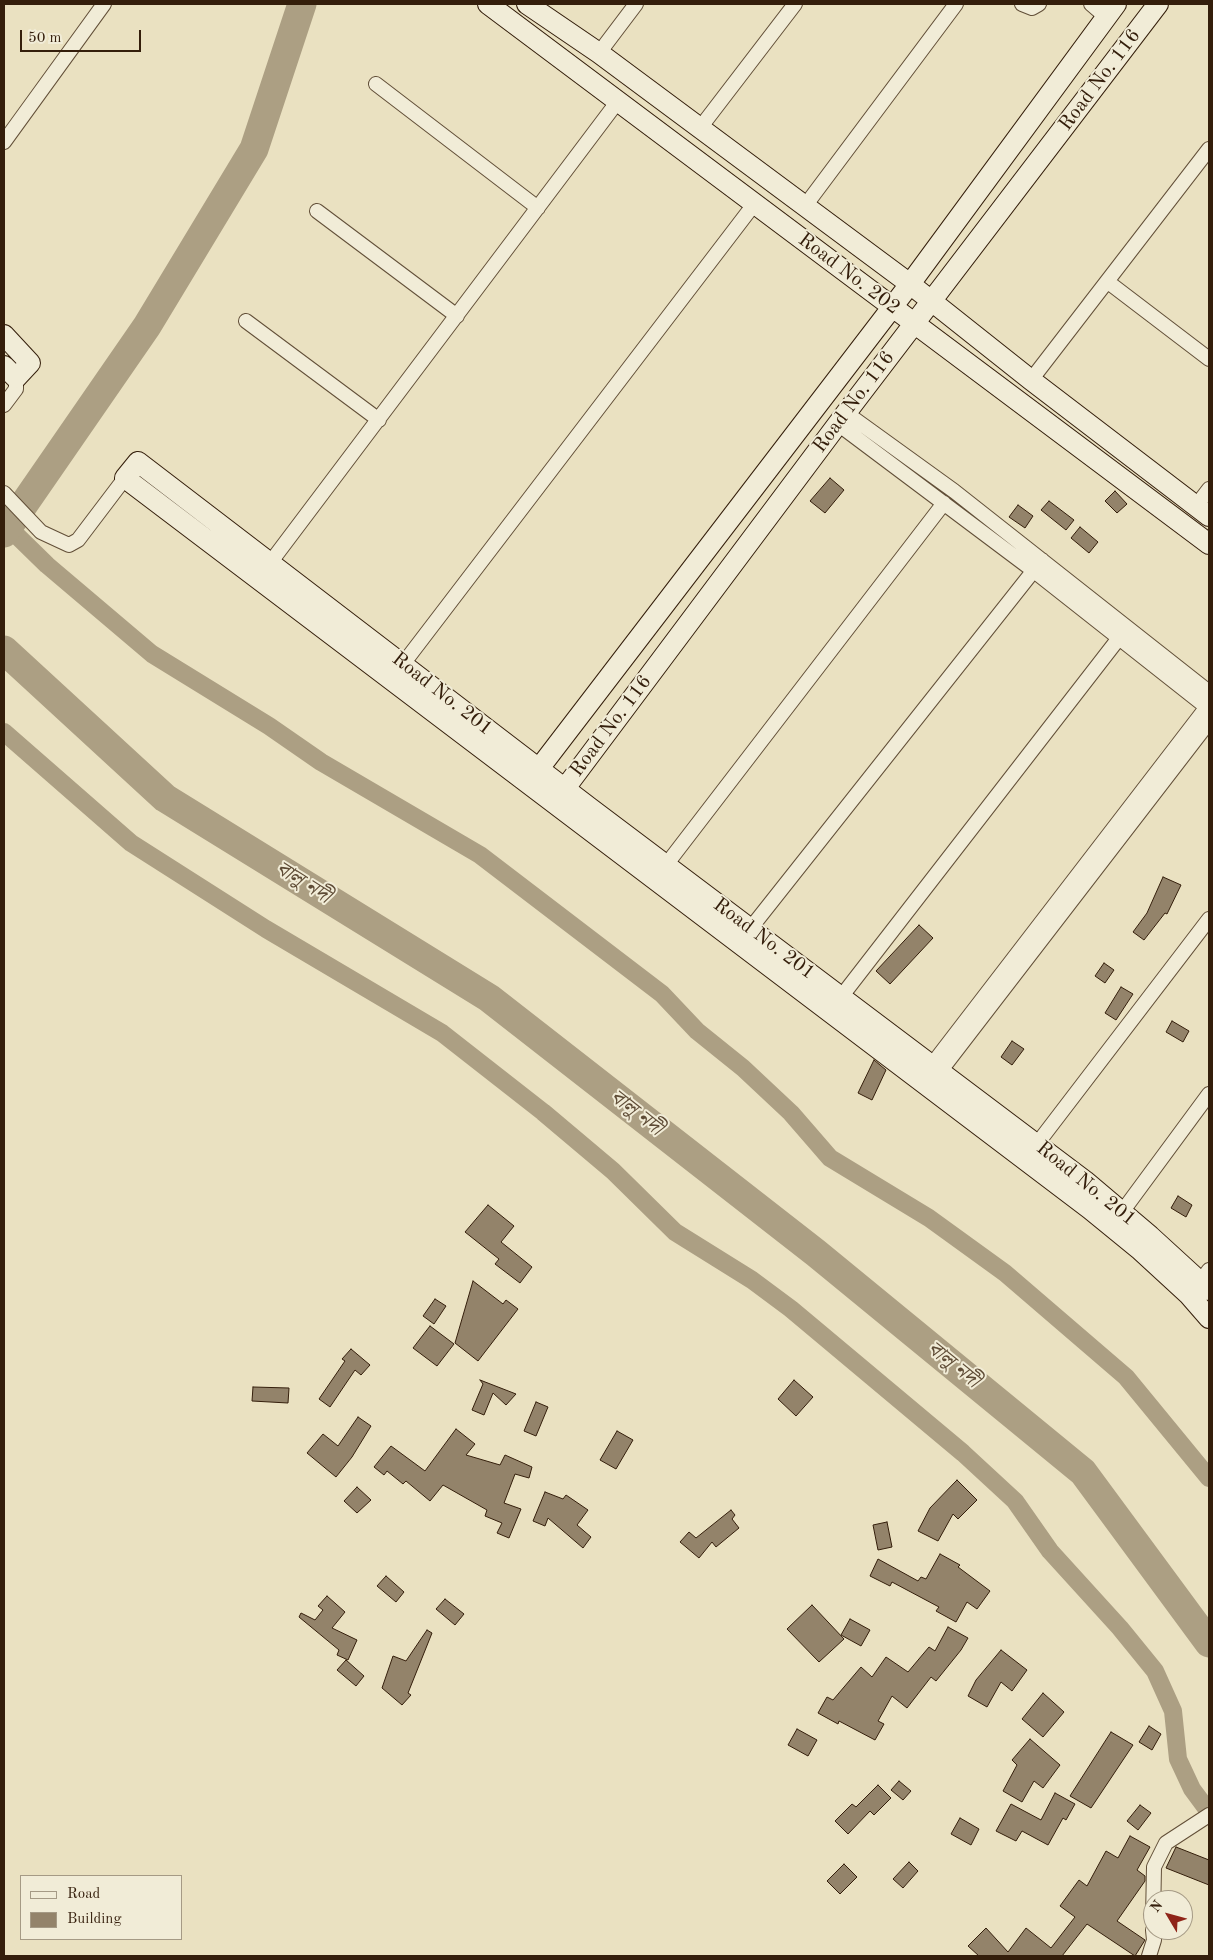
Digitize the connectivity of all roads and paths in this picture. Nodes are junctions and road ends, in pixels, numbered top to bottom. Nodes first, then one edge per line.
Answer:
1 (104, 4) edge
2 (488, 4) edge
3 (527, 4) edge
4 (636, 4) edge
5 (794, 4) edge
6 (956, 4) edge
7 (1022, 4) edge
8 (1039, 4) edge
9 (1091, 4) edge
10 (1158, 4) edge
11 (1111, 10) edge
12 (599, 53) junction
13 (376, 84) dead end
14 (618, 101) junction
15 (700, 128) junction
16 (4, 142) edge
17 (1209, 149) edge
18 (755, 203) junction
19 (804, 206) junction
20 (538, 208) junction
21 (317, 211) dead end
22 (1108, 282) junction
23 (910, 284) junction
24 (932, 300) junction
25 (892, 306) junction
26 (457, 316) junction
27 (246, 321) dead end
28 (915, 323) junction
29 (4, 335) edge
30 (1209, 358) edge
31 (10, 372) edge
32 (1031, 380) junction
33 (4, 405) edge
34 (842, 418) junction
35 (379, 420) junction
36 (125, 478) junction
37 (1209, 488) edge
38 (4, 493) edge
39 (944, 503) junction
40 (1203, 511) edge
41 (1209, 544) edge
42 (270, 563) junction
43 (1038, 565) junction
44 (1119, 638) junction
45 (403, 664) junction
46 (1209, 692) edge
47 (1208, 707) edge
48 (1209, 722) edge
49 (533, 775) junction
50 (559, 796) junction
51 (666, 865) junction
52 (1209, 919) edge
53 (750, 929) junction
54 (841, 997) junction
55 (930, 1076) junction
56 (1209, 1094) edge
57 (1037, 1144) junction
58 (1122, 1212) junction
59 (1206, 1281) edge
60 (1209, 1318) edge
61 (1209, 1815) edge
62 (1154, 1890) edge
63 (1154, 1940) edge
64 (1149, 1956) edge

1 - 16 street
2 - 14 street, Road No. 202
3 - 12 street, Road No. 202
4 - 12 street
5 - 15 street
6 - 19 street
7 - 8 street
9 - 11 street
10 - 24 street, Road No. 116
11 - 23 street, Road No. 116
12 - 15 street, Road No. 202
13 - 20 street
14 - 18 street, Road No. 202
14 - 20 street
15 - 19 street, Road No. 202
17 - 22 street
18 - 25 street, Road No. 202
18 - 45 street
19 - 23 street, Road No. 202
20 - 26 street
21 - 26 street
22 - 30 street
22 - 32 street
23 - 24 street, Road No. 202
23 - 25 street, Road No. 116
24 - 28 street, Road No. 116
24 - 32 street, Road No. 202
25 - 28 street, Road No. 202
25 - 49 street, Road No. 116
26 - 35 street
27 - 35 street
28 - 34 street, Road No. 116
28 - 41 street, Road No. 202
29 - 31 street
31 - 33 street
32 - 40 street, Road No. 202
34 - 39 street
34 - 43 street
34 - 50 street, Road No. 116
35 - 42 street
36 - 38 street
36 - 42 street, Road No. 201
36 - 49 street, Road No. 201
37 - 40 street
39 - 43 street
39 - 51 street
42 - 45 street, Road No. 201
43 - 44 street
43 - 46 street
43 - 53 street
44 - 47 street
44 - 54 street
45 - 49 street, Road No. 201
47 - 55 street
48 - 55 street
49 - 50 street, Road No. 201
50 - 51 street, Road No. 201
50 - 55 street, Road No. 201
51 - 53 street, Road No. 201
52 - 57 street
53 - 54 street, Road No. 201
54 - 55 street, Road No. 201
55 - 57 street, Road No. 201
55 - 60 street, Road No. 201
56 - 58 street
57 - 58 street, Road No. 201
58 - 59 street, Road No. 201
61 - 62 street
63 - 64 street

